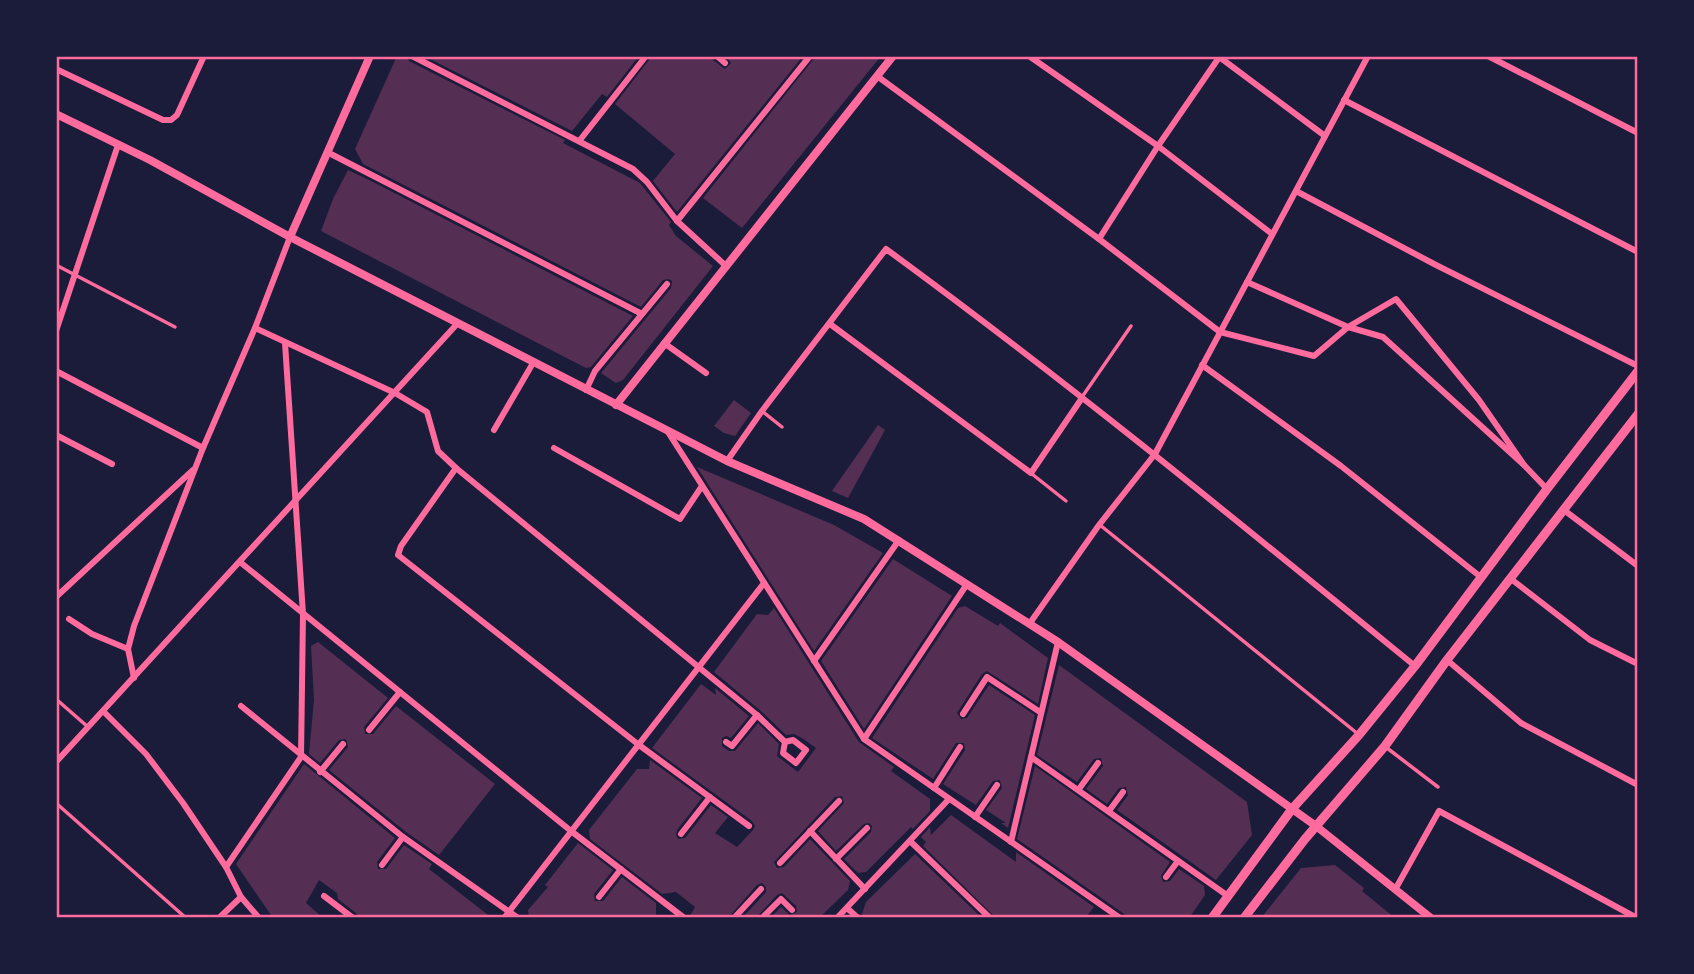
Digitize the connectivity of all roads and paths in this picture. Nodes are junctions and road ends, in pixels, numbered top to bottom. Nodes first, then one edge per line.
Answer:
1 (204, 56) edge
2 (370, 56) edge
3 (412, 56) edge
4 (646, 56) edge
5 (717, 56) edge
6 (810, 56) edge
7 (893, 56) edge
8 (1029, 56) edge
9 (1219, 56) edge
10 (1368, 56) edge
11 (1488, 56) edge
12 (725, 63) dead end
13 (56, 69) edge
14 (877, 76) junction
15 (1344, 100) junction
16 (56, 114) edge
17 (1638, 133) edge
18 (1325, 136) junction
19 (580, 141) junction
20 (118, 145) junction
21 (1158, 146) junction
22 (327, 152) junction
23 (1296, 191) junction
24 (677, 221) junction
25 (1272, 234) junction
26 (290, 237) junction
27 (1099, 239) junction
28 (1638, 252) edge
29 (56, 265) edge
30 (726, 265) junction
31 (76, 276) junction
32 (1247, 282) junction
33 (667, 284) dead end
34 (642, 314) junction
35 (457, 324) junction
36 (830, 324) junction
37 (1130, 326) dead end
38 (175, 327) dead end
39 (1348, 327) junction
40 (255, 328) junction
41 (56, 331) edge
42 (1220, 332) junction
43 (285, 343) junction
44 (664, 343) junction
45 (533, 363) junction
46 (1202, 365) junction
47 (1638, 369) edge
48 (56, 371) edge
49 (706, 373) dead end
50 (586, 390) junction
51 (395, 393) junction
52 (1082, 398) junction
53 (617, 405) junction
54 (762, 411) junction
55 (1637, 418) edge
56 (782, 427) dead end
57 (494, 430) dead end
58 (666, 430) junction
59 (56, 435) edge
60 (203, 448) junction
61 (554, 448) dead end
62 (1155, 454) junction
63 (727, 461) junction
64 (112, 464) dead end
65 (1524, 465) junction
66 (196, 467) junction
67 (456, 468) junction
68 (1031, 473) junction
69 (702, 486) junction
70 (1547, 489) junction
71 (1066, 502) dead end
72 (296, 503) junction
73 (1564, 510) junction
74 (1099, 525) junction
75 (899, 540) junction
76 (240, 562) junction
77 (1638, 566) edge
78 (1482, 578) junction
79 (1511, 579) junction
80 (764, 583) junction
81 (967, 584) junction
82 (56, 597) edge
83 (303, 614) junction
84 (69, 619) dead end
85 (1030, 623) junction
86 (1058, 642) junction
87 (128, 649) junction
88 (1447, 660) junction
89 (814, 662) junction
90 (1638, 664) edge
91 (1415, 666) junction
92 (699, 667) junction
93 (134, 678) junction
94 (400, 692) junction
95 (56, 699) edge
96 (241, 706) dead end
97 (103, 711) junction
98 (1040, 712) junction
99 (962, 714) dead end
100 (757, 715) junction
101 (88, 727) junction
102 (369, 730) dead end
103 (1359, 735) junction
104 (864, 739) junction
105 (726, 742) dead end
106 (785, 742) dead end
107 (343, 744) dead end
108 (639, 745) junction
109 (1385, 746) junction
110 (960, 747) dead end
111 (301, 757) junction
112 (1031, 757) junction
113 (56, 762) edge
114 (1098, 763) dead end
115 (320, 772) junction
116 (997, 785) dead end
117 (1638, 785) edge
118 (1438, 787) dead end
119 (934, 788) junction
120 (1079, 789) junction
121 (1123, 792) dead end
122 (710, 797) junction
123 (949, 799) junction
124 (839, 801) dead end
125 (56, 803) edge
126 (1292, 809) junction
127 (1110, 811) junction
128 (975, 817) junction
129 (749, 826) dead end
130 (1316, 826) junction
131 (867, 828) dead end
132 (571, 831) junction
133 (810, 831) junction
134 (681, 834) dead end
135 (402, 837) junction
136 (909, 841) junction
137 (1011, 842) junction
138 (836, 859) junction
139 (1178, 861) junction
140 (780, 863) dead end
141 (382, 864) dead end
142 (226, 867) junction
143 (621, 870) junction
144 (1166, 877) dead end
145 (865, 888) junction
146 (1396, 888) junction
147 (761, 889) dead end
148 (324, 896) dead end
149 (1228, 896) junction
150 (241, 897) junction
151 (599, 897) dead end
152 (847, 908) junction
153 (792, 909) dead end
154 (506, 915) edge
155 (1110, 915) edge
156 (683, 917) edge
157 (186, 918) edge
158 (219, 918) edge
159 (258, 918) edge
160 (353, 918) edge
161 (518, 918) edge
162 (734, 918) edge
163 (762, 918) edge
164 (837, 918) edge
165 (858, 918) edge
166 (990, 918) edge
167 (1120, 918) edge
168 (1212, 918) edge
169 (1245, 918) edge
170 (1431, 918) edge
171 (1637, 918) edge

1 - 13 street
2 - 22 street
3 - 19 street
4 - 19 street
5 - 12 street
6 - 24 street
7 - 14 street
8 - 21 street
9 - 18 street
9 - 21 street
10 - 15 street
11 - 17 street
14 - 27 street
14 - 30 street
15 - 18 street
15 - 28 street
16 - 20 street
18 - 23 street
19 - 24 street
20 - 26 street
20 - 31 street
21 - 25 street
21 - 27 street
22 - 26 street
22 - 34 street
23 - 25 street
23 - 47 street
24 - 30 street
25 - 32 street
26 - 35 street
26 - 40 street
27 - 42 street
29 - 31 lane
30 - 44 street
31 - 38 lane
31 - 41 street
32 - 39 street
32 - 42 street
33 - 34 street
34 - 50 street
35 - 45 street
35 - 51 street
36 - 52 street
36 - 54 street
36 - 68 street
37 - 52 lane
39 - 42 street
39 - 65 street
39 - 65 street
40 - 43 street
40 - 60 street
42 - 46 street
43 - 51 street
43 - 72 street
44 - 49 street
44 - 53 street
45 - 50 street
45 - 57 street
46 - 62 street
46 - 78 street
47 - 70 main road
48 - 60 street
50 - 53 street
51 - 67 street
51 - 72 street
52 - 62 street
52 - 68 street
53 - 58 street
54 - 56 lane
54 - 63 street
55 - 73 main road
58 - 63 street
58 - 69 street
59 - 64 street
60 - 66 street
61 - 69 street
62 - 74 street
62 - 91 street
63 - 75 street
65 - 70 street
66 - 82 street
66 - 87 street
67 - 92 street
67 - 108 street
68 - 71 lane
69 - 80 street
70 - 78 main road
72 - 76 street
72 - 83 street
73 - 77 street
73 - 79 main road
74 - 85 street
74 - 103 lane
75 - 81 street
75 - 89 street
76 - 83 street
76 - 93 street
78 - 91 main road
79 - 88 main road
79 - 90 street
80 - 89 street
80 - 92 street
81 - 85 street
81 - 104 street
83 - 94 street
83 - 111 street
84 - 87 street
85 - 86 street
86 - 98 street
86 - 126 street
87 - 93 street
88 - 109 main road
88 - 117 street
89 - 104 street
91 - 103 main road
92 - 100 street
92 - 108 street
93 - 97 street
94 - 102 street
94 - 132 street
95 - 101 lane
96 - 111 street
97 - 101 street
97 - 142 street
98 - 99 street
98 - 112 street
100 - 105 street
100 - 106 street
101 - 113 street
103 - 126 main road
104 - 119 street
107 - 115 street
108 - 122 street
108 - 132 street
109 - 118 lane
109 - 130 main road
110 - 119 street
111 - 115 street
111 - 142 street
112 - 120 street
112 - 137 street
114 - 120 street
115 - 135 street
116 - 128 street
119 - 123 street
120 - 127 street
121 - 127 street
122 - 129 street
122 - 134 street
123 - 128 street
123 - 136 street
124 - 133 street
125 - 157 lane
126 - 130 street
126 - 149 main road
127 - 139 street
128 - 137 street
130 - 146 street
130 - 169 main road
131 - 138 street
132 - 143 street
132 - 154 street
133 - 138 street
133 - 140 street
135 - 141 street
135 - 154 street
136 - 145 street
136 - 166 street
137 - 155 street
138 - 145 street
139 - 144 street
139 - 149 street
142 - 150 street
143 - 151 street
143 - 156 street
145 - 152 street
146 - 170 street
146 - 171 street
147 - 162 street
148 - 160 street
149 - 168 main road
150 - 158 street
150 - 159 street
152 - 164 street
152 - 165 street
153 - 163 street
154 - 161 street
155 - 167 street

